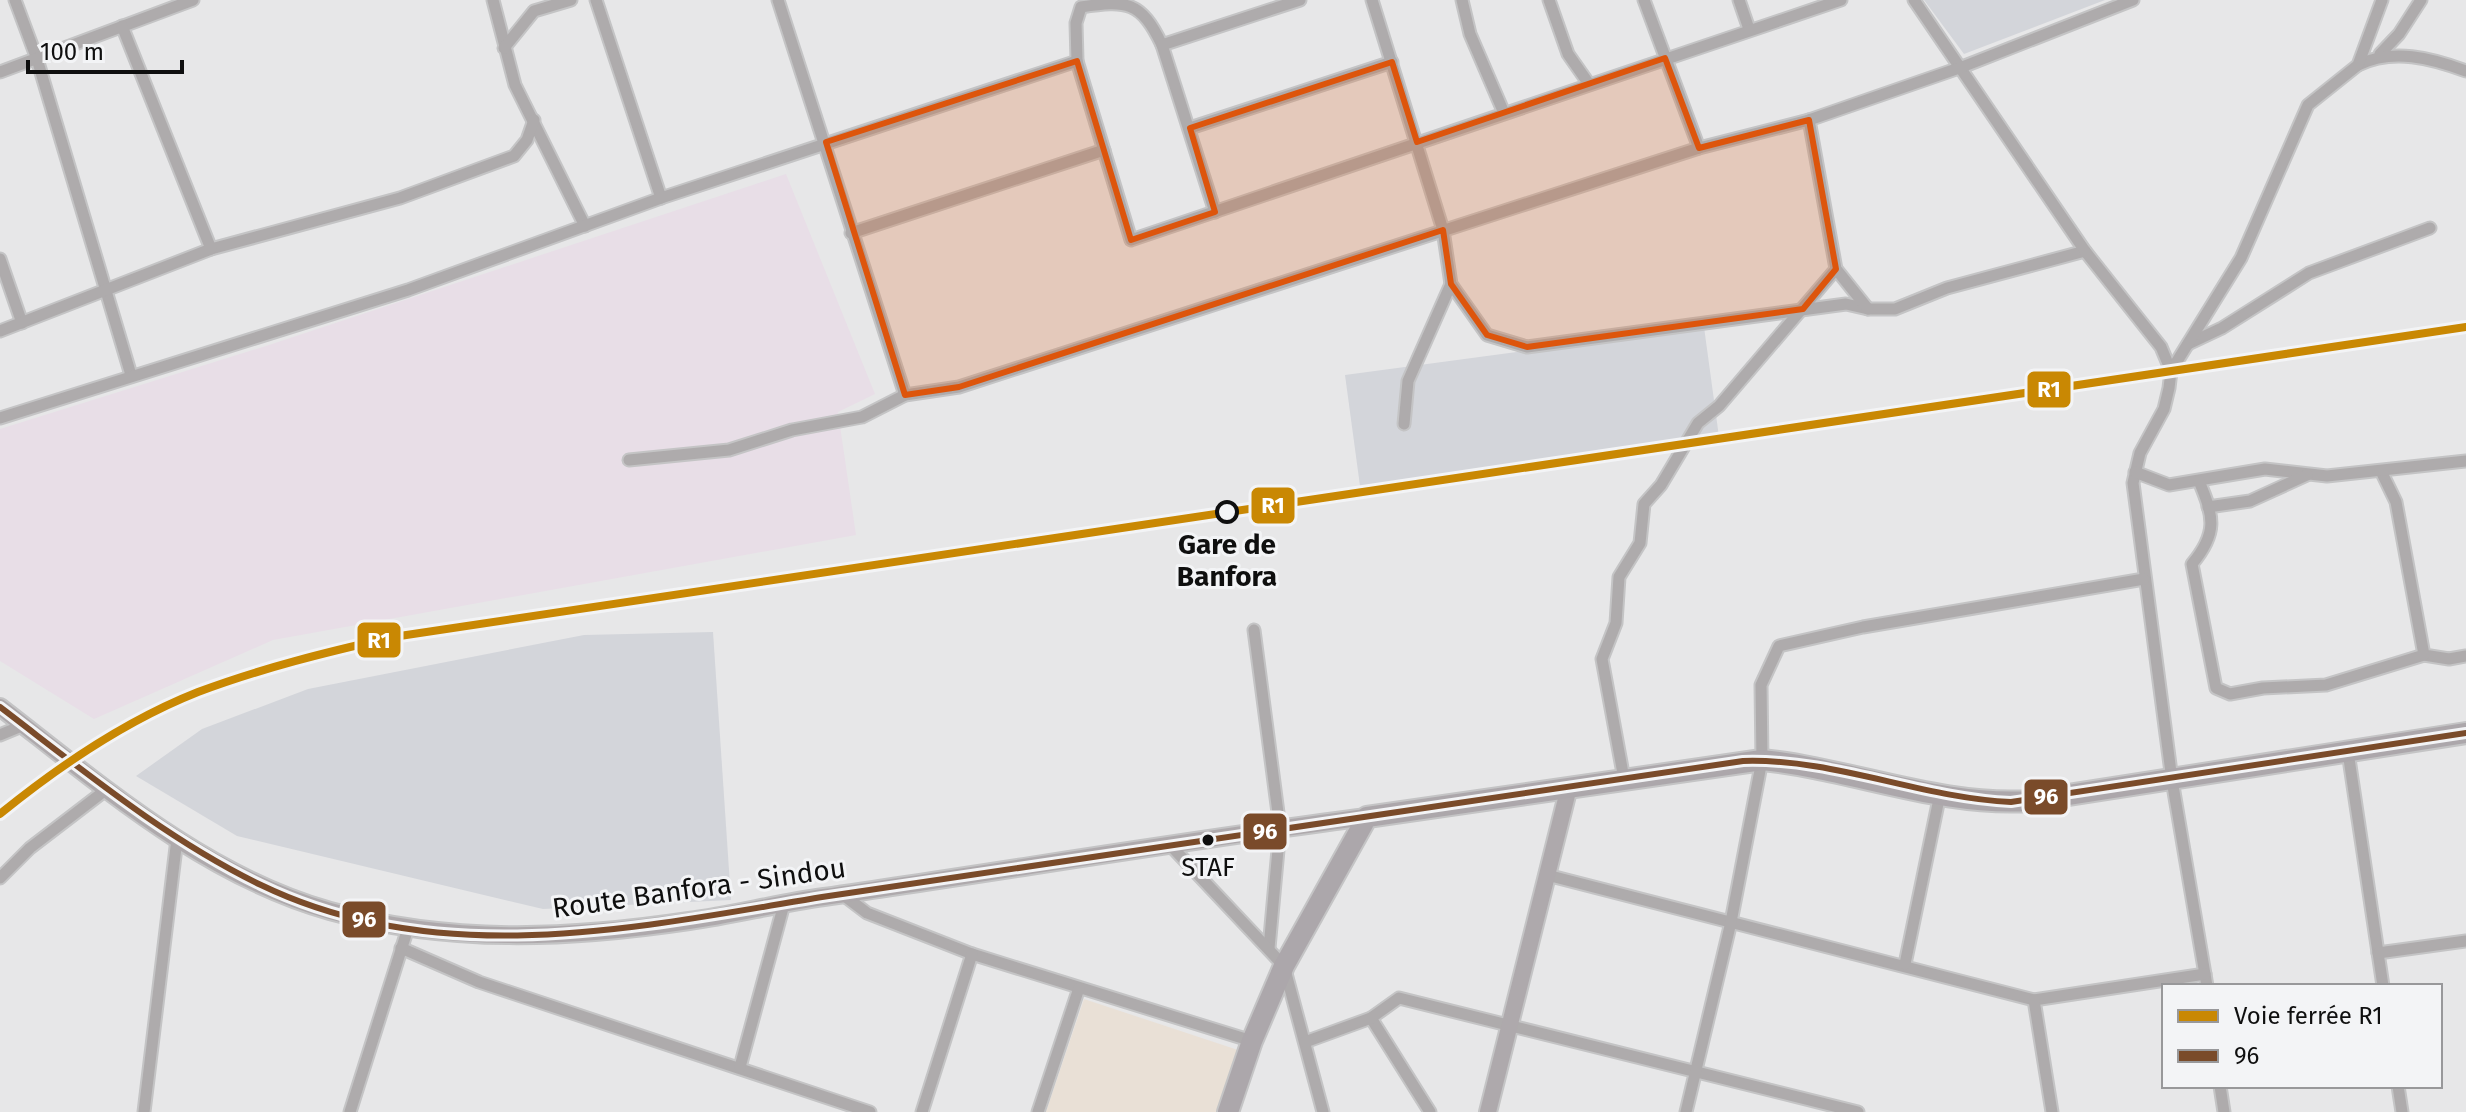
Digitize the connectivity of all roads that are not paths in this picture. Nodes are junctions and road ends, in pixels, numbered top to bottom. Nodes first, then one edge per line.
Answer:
1 (15, 0) edge
2 (193, 0) edge
3 (493, 0) edge
4 (528, 0) edge
5 (571, 0) edge
6 (596, 0) edge
7 (778, 0) edge
8 (1372, 0) edge
9 (1462, 0) edge
10 (1549, 0) edge
11 (1644, 0) edge
12 (1739, 0) edge
13 (1841, 0) edge
14 (1914, 0) edge
15 (2133, 0) edge
16 (2382, 0) edge
17 (2421, 0) edge
18 (1291, 1) edge
19 (1824, 2) edge
20 (540, 7) junction
21 (122, 26) junction
22 (1749, 29) junction
23 (1162, 45) junction
24 (504, 48) junction
25 (2380, 54) junction
26 (1665, 58) junction
27 (37, 59) junction
28 (1077, 61) junction
29 (1392, 62) junction
30 (2358, 65) junction
31 (1962, 67) junction
32 (2466, 71) edge
33 (0, 72) edge
34 (1589, 84) junction
35 (1504, 113) junction
36 (534, 120) junction
37 (1809, 120) junction
38 (1190, 128) junction
39 (826, 142) junction
40 (1417, 142) junction
41 (1699, 148) junction
42 (1104, 150) junction
43 (661, 198) junction
44 (1215, 212) junction
45 (585, 226) junction
46 (2430, 228) dead end
47 (1443, 230) junction
48 (851, 233) junction
49 (211, 249) junction
50 (2085, 251) junction
51 (0, 259) edge
52 (1836, 269) junction
53 (1451, 284) junction
54 (105, 293) junction
55 (1803, 309) junction
56 (1868, 309) junction
57 (22, 323) junction
58 (0, 331) edge
59 (2187, 345) junction
60 (2171, 371) junction
61 (131, 375) junction
62 (905, 395) junction
63 (0, 418) edge
64 (1404, 424) dead end
65 (629, 460) dead end
66 (2466, 461) edge
67 (2381, 471) junction
68 (2135, 472) junction
69 (2308, 475) junction
70 (2199, 481) junction
71 (2208, 507) junction
72 (2144, 579) junction
73 (1254, 630) dead end
74 (2424, 655) junction
75 (2466, 656) edge
76 (0, 707) edge
77 (24, 725) junction
78 (2466, 733) edge
79 (0, 735) edge
80 (2348, 752) junction
81 (1762, 760) junction
82 (1624, 779) junction
83 (2172, 780) junction
84 (1569, 787) junction
85 (107, 789) junction
86 (1940, 794) junction
87 (1367, 817) junction
88 (1280, 828) junction
89 (177, 839) junction
90 (1172, 847) junction
91 (1547, 875) junction
92 (0, 878) edge
93 (842, 894) junction
94 (784, 904) junction
95 (1731, 922) junction
96 (408, 928) junction
97 (2466, 941) edge
98 (401, 948) junction
99 (1269, 948) junction
100 (2378, 953) junction
101 (972, 954) junction
102 (1905, 964) junction
103 (1284, 966) junction
104 (2206, 980) edge
105 (2172, 984) edge
106 (2383, 984) edge
107 (2162, 985) edge
108 (1079, 988) junction
109 (2034, 1000) junction
110 (1371, 1018) junction
111 (1510, 1023) junction
112 (1252, 1041) junction
113 (1305, 1042) junction
114 (740, 1067) junction
115 (1696, 1072) junction
116 (2220, 1088) edge
117 (2398, 1088) edge
118 (144, 1112) edge
119 (350, 1112) edge
120 (870, 1112) edge
121 (922, 1112) edge
122 (1038, 1112) edge
123 (1228, 1112) edge
124 (1323, 1112) edge
125 (1430, 1112) edge
126 (1488, 1112) edge
127 (1686, 1112) edge
128 (1858, 1112) edge
129 (2052, 1112) edge
130 (2224, 1112) edge
131 (2402, 1112) edge

1 - 27 street
2 - 21 street
3 - 24 street
4 - 20 street
5 - 20 street
6 - 43 street
7 - 39 street
8 - 29 street
9 - 35 street
10 - 34 street
11 - 26 street
12 - 22 street
13 - 19 street
14 - 31 street
15 - 31 street
16 - 30 street
17 - 25 street
18 - 23 street
19 - 22 street
20 - 24 street
21 - 27 street
21 - 49 street
22 - 26 street
23 - 28 street
23 - 38 street
24 - 36 street
25 - 30 street
25 - 32 street
26 - 34 street
26 - 41 street
27 - 33 street
27 - 54 street
28 - 39 street
28 - 42 street
29 - 38 street
29 - 40 street
30 - 59 street
31 - 37 street
31 - 50 street
34 - 35 street
35 - 40 street
36 - 45 street
36 - 49 street
37 - 41 street
37 - 52 street
38 - 44 street
39 - 43 street
39 - 48 street
40 - 44 street
40 - 47 street
41 - 47 street
42 - 44 street
42 - 48 street
43 - 45 street
45 - 61 street
46 - 59 street
47 - 53 street
47 - 62 street
48 - 62 street
49 - 54 street
50 - 56 street
50 - 60 street
51 - 57 street
52 - 55 street
52 - 56 street
53 - 55 street
53 - 64 street
54 - 57 street
54 - 61 street
55 - 56 street
55 - 82 street
57 - 58 street
59 - 60 street
60 - 68 street
61 - 63 street
62 - 65 street
66 - 67 street
67 - 69 street
67 - 74 street
68 - 70 street
68 - 72 street
69 - 70 street
69 - 71 street
70 - 71 street
71 - 74 street
72 - 81 street
72 - 83 street
73 - 88 street
74 - 75 street
76 - 77 main road, Route Banfora - Sindou
77 - 79 street
77 - 85 main road, Route Banfora - Sindou
78 - 80 highway
80 - 83 highway
80 - 100 street
81 - 82 highway
81 - 86 highway
81 - 95 street
82 - 84 highway
83 - 86 highway
83 - 104 street
84 - 87 highway
84 - 91 main road
85 - 89 main road, Route Banfora - Sindou
85 - 92 street
86 - 102 street
87 - 88 main road, Route Banfora - Sindou
87 - 103 highway
88 - 90 main road, Route Banfora - Sindou
88 - 99 street
89 - 96 main road, Route Banfora - Sindou
89 - 118 street
90 - 93 main road, Route Banfora - Sindou
90 - 99 street
91 - 95 street
91 - 111 main road
93 - 94 main road, Route Banfora - Sindou
93 - 101 street
94 - 96 main road, Route Banfora - Sindou
94 - 114 street
95 - 102 street
95 - 115 street
96 - 98 street
97 - 100 street
98 - 114 street
98 - 119 street
99 - 103 street
100 - 106 street
101 - 108 street
101 - 121 street
102 - 109 street
103 - 112 highway
103 - 113 street
104 - 105 street
107 - 109 street
108 - 112 street
108 - 122 street
109 - 129 street
110 - 111 street
110 - 113 street
110 - 125 street
111 - 115 street
111 - 126 main road
112 - 123 highway
113 - 124 street
114 - 120 street
115 - 127 street
115 - 128 street
116 - 130 street
117 - 131 street

